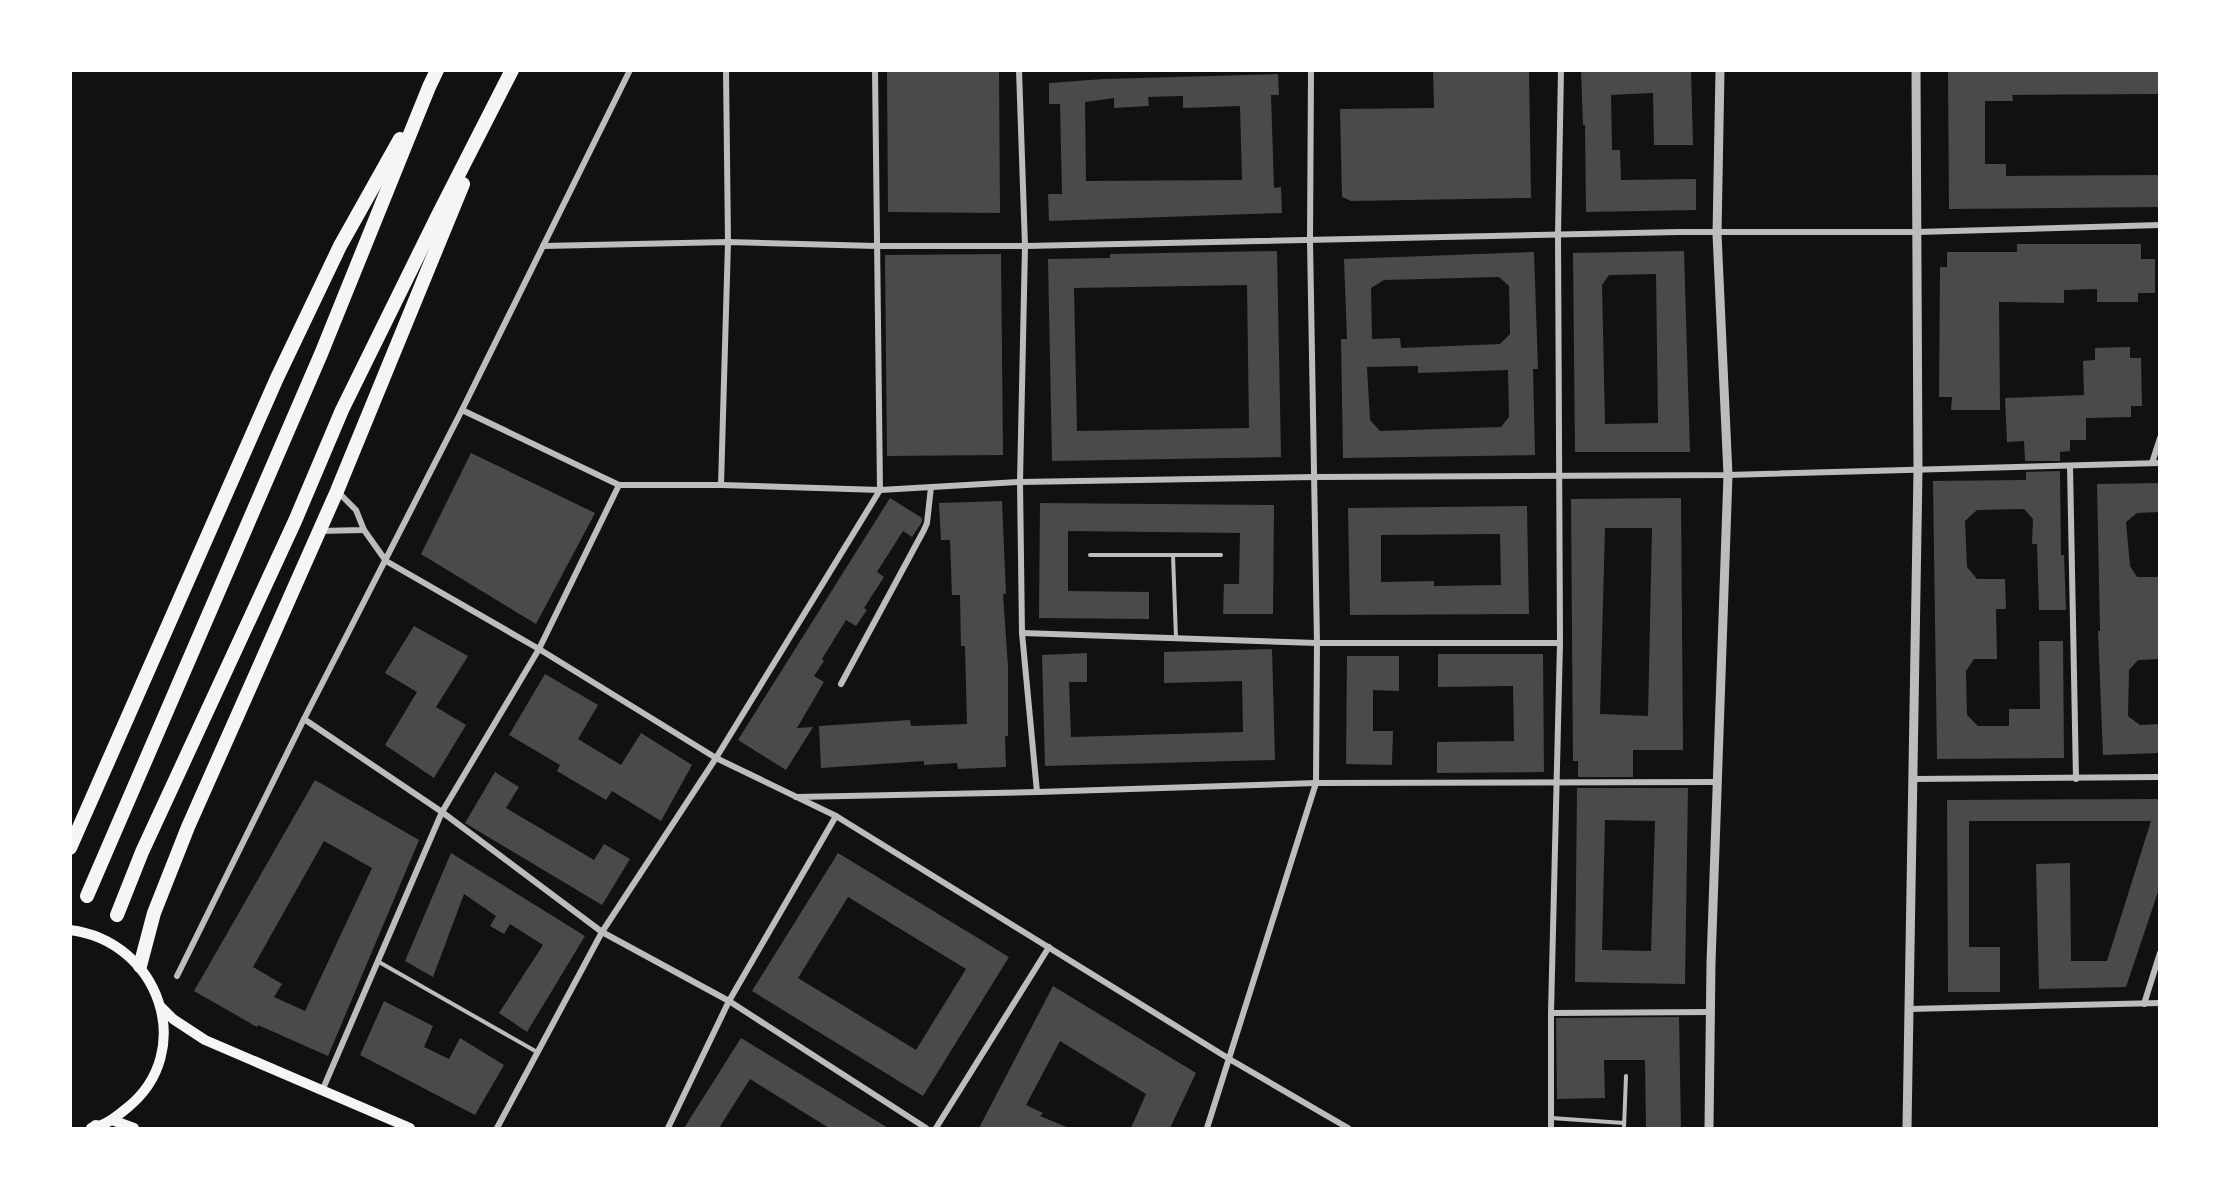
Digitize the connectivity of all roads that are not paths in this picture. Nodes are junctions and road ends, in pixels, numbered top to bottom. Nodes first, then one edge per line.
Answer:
1 (437, 70) edge
2 (512, 70) edge
3 (630, 70) edge
4 (726, 70) edge
5 (875, 70) edge
6 (1019, 70) edge
7 (1311, 70) edge
8 (1561, 70) edge
9 (1720, 70) edge
10 (1916, 70) edge
11 (429, 87) junction
12 (492, 112) junction
13 (2160, 225) edge
14 (1917, 232) junction
15 (1558, 234) junction
16 (1717, 234) junction
17 (1310, 241) junction
18 (728, 242) junction
19 (543, 246) junction
20 (877, 246) junction
21 (1025, 246) junction
22 (462, 410) junction
23 (2160, 438) edge
24 (2156, 463) edge
25 (2070, 466) junction
26 (1918, 470) junction
27 (1558, 475) junction
28 (1728, 475) junction
29 (1315, 477) junction
30 (1020, 482) junction
31 (721, 484) junction
32 (619, 485) junction
33 (931, 487) junction
34 (880, 490) junction
35 (337, 491) junction
36 (319, 530) junction
37 (364, 530) junction
38 (1090, 555) dead end
39 (1173, 555) junction
40 (1221, 555) dead end
41 (386, 561) junction
42 (1022, 633) junction
43 (1176, 638) junction
44 (1317, 643) junction
45 (1560, 643) junction
46 (539, 649) junction
47 (841, 684) dead end
48 (304, 719) junction
49 (716, 758) junction
50 (2160, 777) edge
51 (1913, 779) junction
52 (2076, 779) junction
53 (1717, 782) junction
54 (1316, 783) junction
55 (1557, 783) junction
56 (1037, 792) junction
57 (795, 797) junction
58 (442, 812) junction
59 (836, 816) junction
60 (70, 848) edge
61 (87, 896) dead end
62 (117, 915) dead end
63 (70, 930) edge
64 (602, 932) junction
65 (1049, 947) junction
66 (2160, 953) edge
67 (379, 962) junction
68 (141, 966) junction
69 (177, 976) dead end
70 (729, 1001) junction
71 (2160, 1003) edge
72 (2144, 1004) junction
73 (161, 1007) junction
74 (1909, 1009) junction
75 (1710, 1012) junction
76 (1551, 1013) junction
77 (538, 1053) junction
78 (1231, 1060) junction
79 (1626, 1076) dead end
80 (322, 1091) junction
81 (1551, 1118) junction
82 (112, 1120) junction
83 (1624, 1123) junction
84 (94, 1128) edge
85 (134, 1128) edge
86 (410, 1128) edge
87 (497, 1128) edge
88 (668, 1128) edge
89 (926, 1128) edge
90 (936, 1128) edge
91 (1208, 1128) edge
92 (1348, 1128) edge
93 (1551, 1128) edge
94 (1624, 1128) edge
95 (1709, 1128) edge
96 (1907, 1128) edge

1 - 11 highway
2 - 12 highway
3 - 19 street
4 - 18 street
5 - 20 street
6 - 21 street
7 - 17 street
8 - 15 street
9 - 16 street
10 - 14 street
11 - 60 highway
11 - 61 highway
12 - 35 highway
12 - 62 highway
13 - 14 street
14 - 16 street
14 - 26 street
15 - 16 street
15 - 17 street
15 - 27 street
16 - 28 street
17 - 21 street
17 - 29 street
18 - 19 street
18 - 20 street
18 - 31 street
19 - 22 street
20 - 21 street
20 - 34 street
21 - 30 street
22 - 32 street
22 - 41 street
23 - 24 street
24 - 25 street
25 - 26 street
25 - 52 street
26 - 28 street
26 - 51 street
27 - 28 street
27 - 29 street
27 - 45 street
28 - 53 street
29 - 30 street
29 - 44 street
30 - 33 street
30 - 42 street
31 - 32 street
31 - 34 street
32 - 46 street
33 - 34 street
33 - 47 street
34 - 49 street
35 - 36 highway
35 - 37 street
36 - 37 street
36 - 68 highway
37 - 41 street
38 - 39 lane
39 - 40 lane
39 - 43 lane
41 - 46 street
41 - 48 street
42 - 43 street
42 - 56 street
43 - 44 street
44 - 45 street
44 - 54 street
45 - 55 street
46 - 49 street
46 - 58 street
48 - 58 street
48 - 69 street
49 - 57 street
49 - 64 street
50 - 52 street
51 - 52 street
51 - 74 street
53 - 55 street
53 - 75 street
54 - 55 street
54 - 56 street
54 - 78 street
55 - 76 street
56 - 57 street
57 - 59 street
58 - 64 street
58 - 67 street
59 - 65 street
59 - 70 street
63 - 68 main road
64 - 70 street
64 - 77 street
65 - 78 street
65 - 90 street
66 - 72 street
67 - 77 lane
67 - 80 street
68 - 73 main road
70 - 88 street
70 - 89 street
71 - 72 street
72 - 74 street
73 - 80 main road
73 - 82 main road
74 - 96 street
75 - 76 street
75 - 95 street
76 - 81 street
77 - 87 street
78 - 91 street
78 - 92 street
79 - 83 lane
80 - 86 main road
81 - 83 lane
81 - 93 street
82 - 84 main road
82 - 85 main road
83 - 94 lane

